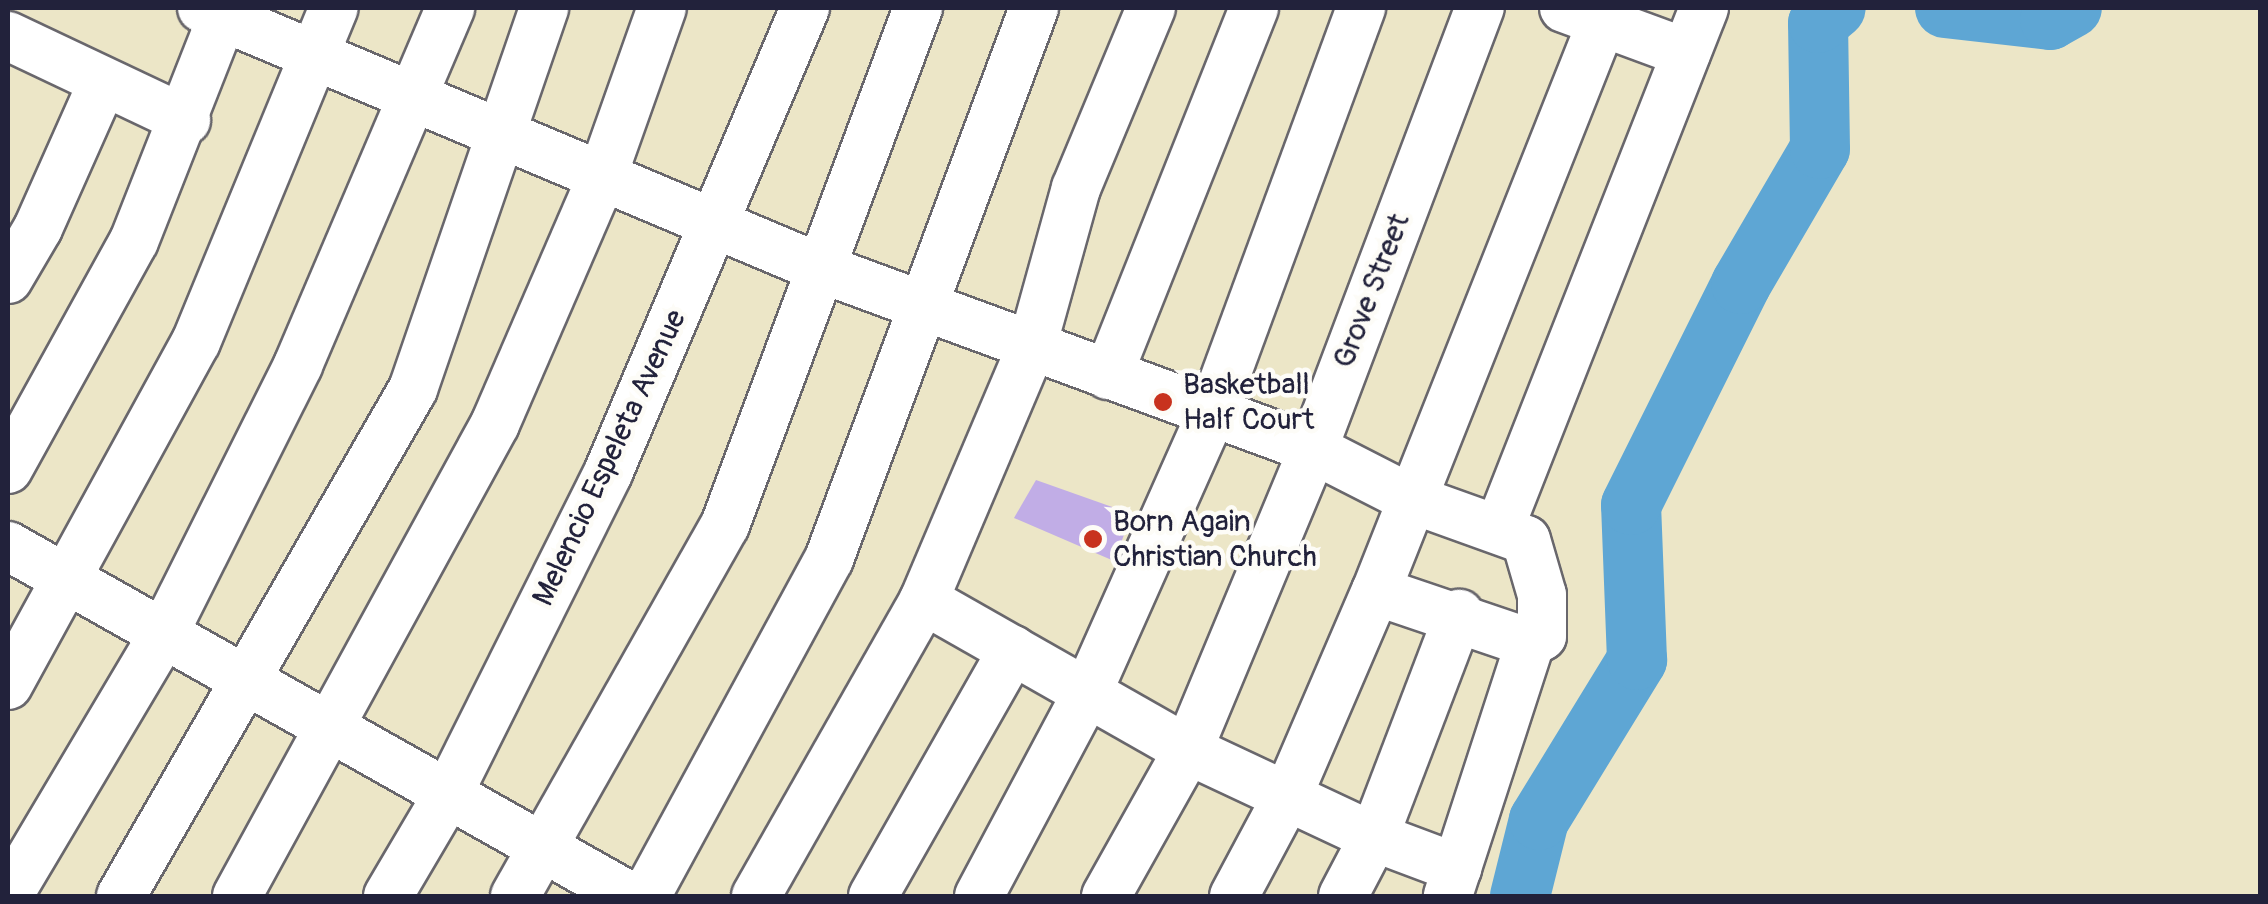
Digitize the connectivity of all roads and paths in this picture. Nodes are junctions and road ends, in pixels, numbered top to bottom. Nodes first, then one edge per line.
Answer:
1 (22, 8) edge
2 (334, 8) edge
3 (450, 8) edge
4 (544, 8) edge
5 (662, 8) edge
6 (805, 8) edge
7 (918, 8) edge
8 (1034, 8) edge
9 (1151, 8) edge
10 (1254, 8) edge
11 (1361, 8) edge
12 (1480, 8) edge
13 (1704, 8) edge
14 (217, 11) edge
15 (1583, 15) edge
16 (8, 34) edge
17 (1686, 53) junction
18 (316, 54) junction
19 (103, 82) junction
20 (418, 94) junction
21 (186, 120) junction
22 (497, 130) junction
23 (602, 177) junction
24 (716, 226) junction
25 (820, 268) junction
26 (8, 279) edge
27 (924, 302) junction
28 (1032, 344) junction
29 (1108, 376) junction
30 (1212, 414) junction
31 (14, 443) edge
32 (1312, 449) junction
33 (1409, 498) junction
34 (1499, 529) junction
35 (8, 546) edge
36 (66, 584) junction
37 (1376, 591) junction
38 (924, 600) junction
39 (1459, 614) junction
40 (162, 637) junction
41 (1530, 643) junction
42 (1013, 650) junction
43 (248, 685) junction
44 (8, 686) edge
45 (1088, 691) junction
46 (330, 729) junction
47 (1188, 750) junction
48 (448, 794) junction
49 (1288, 796) junction
50 (1374, 837) junction
51 (541, 850) junction
52 (1452, 882) edge
53 (8, 896) edge
54 (121, 896) edge
55 (236, 896) edge
56 (388, 896) edge
57 (515, 896) edge
58 (629, 896) edge
59 (646, 896) edge
60 (756, 896) edge
61 (873, 896) edge
62 (979, 896) edge
63 (1106, 896) edge
64 (1234, 896) edge
65 (1343, 896) edge

1 - 16 street
2 - 18 street
3 - 20 street
4 - 22 street
5 - 23 street
6 - 24 street, Melencio Espeleta Avenue
7 - 25 street
8 - 27 street
9 - 28 street
10 - 29 street
11 - 30 street
12 - 32 street, Grove Street
13 - 17 street
14 - 18 street
14 - 21 street
15 - 17 street
15 - 33 street
16 - 19 street
17 - 34 street
18 - 20 street
18 - 36 street
19 - 21 street
19 - 26 street
20 - 22 street
20 - 40 street
21 - 31 street
22 - 23 street
22 - 43 street
23 - 24 street
23 - 46 street
24 - 25 street
24 - 48 street, Melencio Espeleta Avenue
25 - 27 street
25 - 51 street
27 - 28 street
27 - 59 street
28 - 29 street
28 - 38 street
29 - 30 street
30 - 32 street
30 - 45 street
32 - 33 street
32 - 47 street, Grove Street
33 - 34 street
33 - 37 street
34 - 41 street
35 - 36 street
36 - 40 street
36 - 44 street
37 - 39 street
37 - 49 street
38 - 42 street
38 - 60 street
39 - 41 street
39 - 50 street
40 - 43 street
40 - 53 street
41 - 52 street
42 - 45 street
42 - 61 street
43 - 46 street
43 - 54 street
45 - 47 street
45 - 62 street
46 - 48 street
46 - 55 street
47 - 49 street
47 - 63 street, Grove Street
48 - 51 street
48 - 56 street, Melencio Espeleta Avenue
49 - 50 street
49 - 64 street
50 - 52 street
50 - 65 street
51 - 57 street
51 - 58 street

